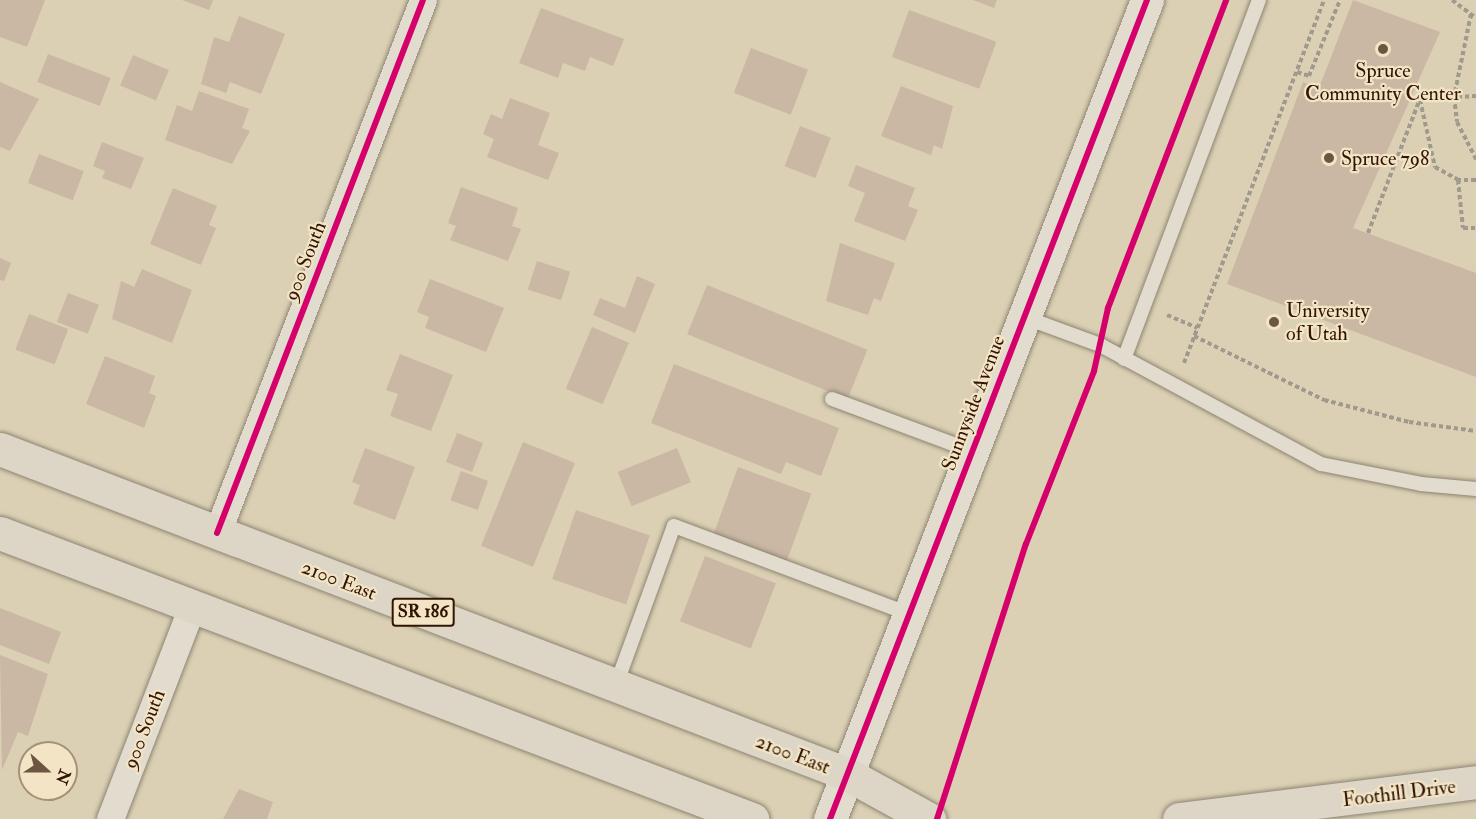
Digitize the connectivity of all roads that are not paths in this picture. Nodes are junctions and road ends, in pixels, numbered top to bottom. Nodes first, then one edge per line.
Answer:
1 (423, 0) edge
2 (1147, 0) edge
3 (1259, 0) edge
4 (1024, 316) junction
5 (1124, 359) junction
6 (832, 399) dead end
7 (0, 449) edge
8 (972, 451) junction
9 (1476, 489) edge
10 (0, 532) edge
11 (218, 533) junction
12 (192, 606) junction
13 (909, 614) junction
14 (616, 686) junction
15 (847, 774) junction
16 (1476, 782) edge
17 (110, 819) edge
18 (752, 819) edge
19 (830, 819) edge
20 (929, 819) edge
21 (1179, 819) edge

1 - 11 street, 900 South
2 - 4 main road, Sunnyside Avenue
3 - 5 lane
4 - 5 lane
4 - 8 main road, Sunnyside Avenue
5 - 9 lane
6 - 8 lane
7 - 11 main road, 2100 East / SR 186
8 - 13 main road, Sunnyside Avenue
10 - 12 main road
11 - 14 main road, 2100 East / SR 186
12 - 17 street, 900 South
12 - 18 main road
13 - 14 lane
13 - 15 main road, Sunnyside Avenue
14 - 15 main road, 2100 East / SR 186
15 - 19 main road, Sunnyside Avenue
15 - 20 main road, SR 186
16 - 21 main road, Foothill Drive

